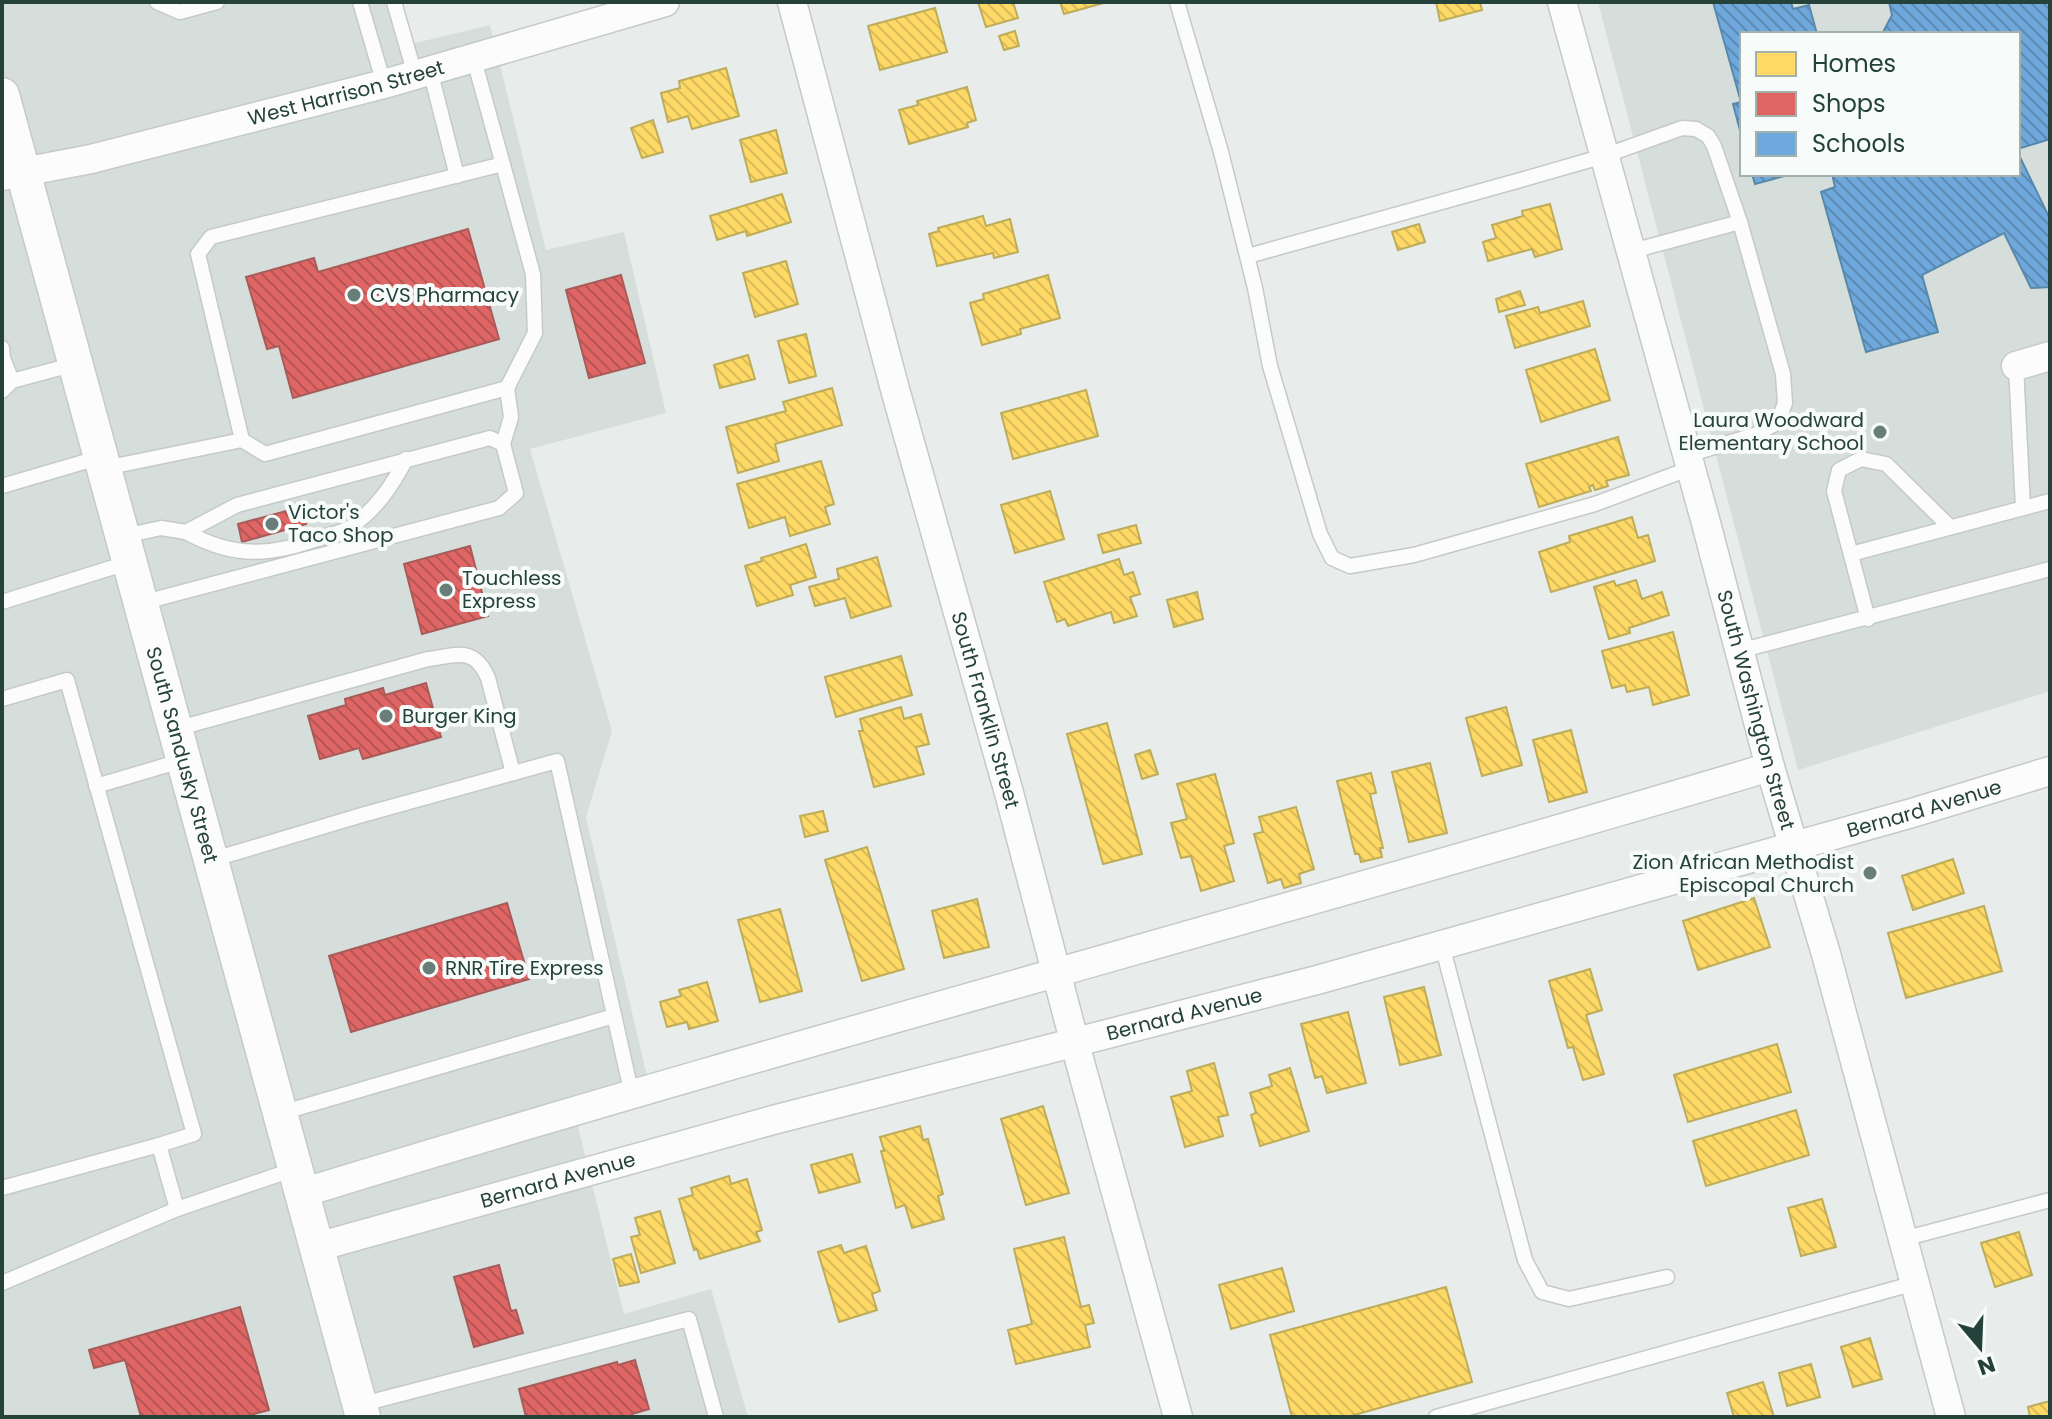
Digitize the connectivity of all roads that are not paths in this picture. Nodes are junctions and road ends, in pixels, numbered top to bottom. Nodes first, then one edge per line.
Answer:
1 (157, 2) edge
2 (217, 2) edge
3 (360, 2) edge
4 (394, 2) edge
5 (665, 2) edge
6 (792, 2) edge
7 (1177, 2) edge
8 (1562, 2) edge
9 (473, 56) junction
10 (422, 72) junction
11 (384, 84) junction
12 (2, 95) edge
13 (1604, 156) junction
14 (503, 164) junction
15 (13, 174) edge
16 (457, 176) junction
17 (1740, 222) junction
18 (1632, 251) junction
19 (1248, 256) junction
20 (2, 348) edge
21 (2050, 356) edge
22 (76, 363) junction
23 (2016, 366) joint
24 (7, 386) edge
25 (507, 388) junction
26 (242, 440) junction
27 (503, 444) junction
28 (406, 459) junction
29 (103, 462) junction
30 (1689, 462) junction
31 (2, 486) edge
32 (2050, 501) edge
33 (2023, 508) junction
34 (1950, 527) junction
35 (186, 532) junction
36 (127, 549) junction
37 (1851, 554) junction
38 (2050, 569) edge
39 (3, 601) edge
40 (141, 603) junction
41 (1868, 619) junction
42 (1739, 651) junction
43 (2, 699) edge
44 (180, 744) junction
45 (1770, 767) junction
46 (2050, 771) edge
47 (513, 773) junction
48 (96, 786) junction
49 (1793, 845) junction
50 (211, 860) junction
51 (1442, 945) junction
52 (1056, 972) junction
53 (614, 1016) junction
54 (1075, 1044) junction
55 (632, 1095) junction
56 (281, 1113) junction
57 (159, 1145) junction
58 (299, 1181) junction
59 (2, 1188) edge
60 (2050, 1200) edge
61 (177, 1209) junction
62 (1903, 1239) junction
63 (317, 1247) junction
64 (1667, 1277) dead end
65 (2, 1283) edge
66 (1915, 1283) junction
67 (361, 1411) edge
68 (716, 1417) edge
69 (1178, 1417) edge
70 (1436, 1417) edge
71 (1951, 1417) edge

1 - 2 lane
3 - 11 lane
4 - 10 lane
5 - 9 street, West Harrison Street
6 - 52 street, South Franklin Street
7 - 19 lane
8 - 13 street, South Washington Street
9 - 10 street, West Harrison Street
9 - 14 lane
10 - 11 street, West Harrison Street
10 - 16 lane
11 - 15 street, West Harrison Street
12 - 15 street, South Sandusky Street
13 - 17 lane
13 - 18 street, South Washington Street
13 - 19 lane
14 - 16 lane
14 - 25 lane
15 - 22 street, South Sandusky Street
16 - 26 lane
17 - 18 lane
17 - 30 lane
18 - 30 street, South Washington Street
19 - 30 lane
20 - 24 lane
21 - 23 street
22 - 24 lane
22 - 29 street, South Sandusky Street
23 - 33 lane
25 - 26 lane
25 - 27 lane
26 - 29 lane
27 - 28 lane
27 - 40 lane
28 - 35 lane
28 - 35 lane
29 - 31 lane
29 - 36 street, South Sandusky Street
30 - 42 street, South Washington Street
32 - 33 lane
33 - 34 lane
34 - 37 lane
34 - 37 lane
35 - 36 lane
36 - 39 lane
36 - 40 street, South Sandusky Street
37 - 41 lane
38 - 41 lane
40 - 44 street, South Sandusky Street
41 - 42 lane
42 - 45 street, South Washington Street
43 - 48 lane
44 - 47 lane
44 - 48 lane
44 - 50 street, South Sandusky Street
45 - 49 street, South Washington Street
45 - 52 street
46 - 49 street, Bernard Avenue
47 - 50 lane
47 - 53 lane
48 - 57 lane
49 - 51 street, Bernard Avenue
49 - 62 street, South Washington Street
50 - 56 street, South Sandusky Street
51 - 54 street, Bernard Avenue
51 - 64 lane
52 - 54 street, South Franklin Street
52 - 55 street
53 - 55 lane
53 - 56 lane
54 - 63 street, Bernard Avenue
54 - 69 street, South Franklin Street
55 - 58 street
56 - 58 street, South Sandusky Street
57 - 59 lane
57 - 61 lane
58 - 61 lane
58 - 63 street, South Sandusky Street
60 - 62 lane
61 - 65 lane
62 - 66 street, South Washington Street
63 - 67 street, South Sandusky Street
66 - 70 lane
66 - 71 street, South Washington Street
67 - 68 lane

